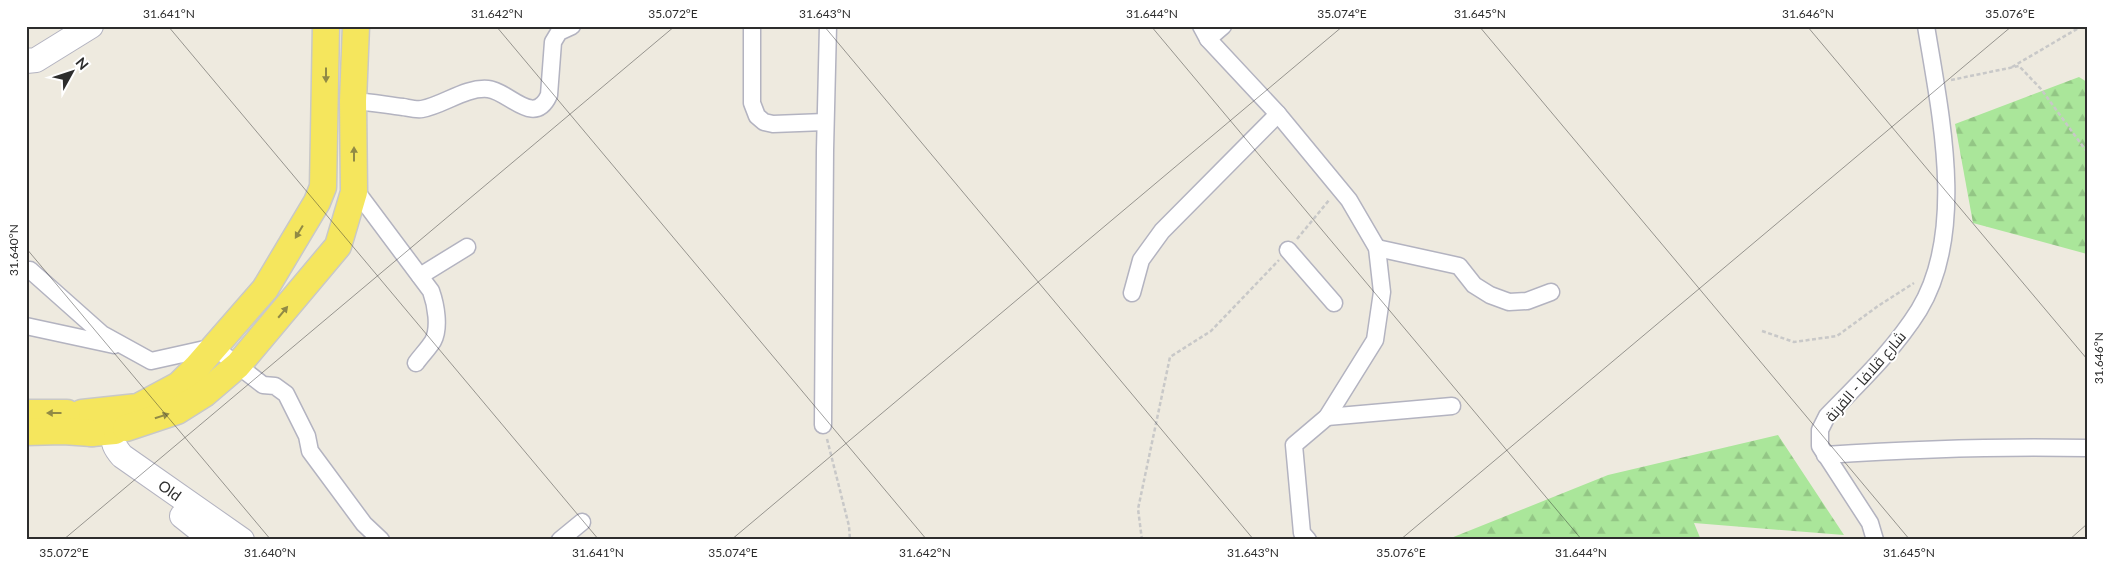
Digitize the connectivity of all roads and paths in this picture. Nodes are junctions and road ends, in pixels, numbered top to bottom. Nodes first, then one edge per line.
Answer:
1 (90, 26) edge
2 (326, 26) edge
3 (356, 26) edge
4 (572, 26) edge
5 (752, 26) edge
6 (828, 26) edge
7 (1223, 26) edge
8 (1926, 26) edge
9 (2082, 26) edge
10 (1205, 32) edge
11 (26, 61) edge
12 (2009, 68) junction
13 (1934, 83) junction
14 (353, 101) junction
15 (1278, 114) junction
16 (825, 122) junction
17 (2087, 152) edge
18 (354, 188) junction
19 (1339, 189) junction
20 (468, 247) dead end
21 (1377, 248) junction
22 (1288, 250) junction
23 (30, 270) dead end
24 (420, 276) junction
25 (1920, 279) dead end
26 (1551, 292) dead end
27 (1132, 293) dead end
28 (1334, 303) dead end
29 (26, 326) edge
30 (1762, 331) dead end
31 (214, 347) junction
32 (128, 348) junction
33 (416, 364) dead end
34 (238, 365) junction
35 (1452, 406) dead end
36 (26, 414) edge
37 (1327, 417) junction
38 (823, 425) joint
39 (101, 429) junction
40 (26, 432) edge
41 (2087, 448) edge
42 (1825, 455) junction
43 (582, 522) dead end
44 (212, 540) edge
45 (242, 540) edge
46 (381, 540) edge
47 (560, 540) edge
48 (850, 540) edge
49 (1142, 540) edge
50 (1308, 540) edge
51 (1875, 540) edge

1 - 11 main road
2 -> 31 main road
3 - 14 main road
4 - 14 street
5 - 16 street
6 - 16 street
7 - 10 street
8 - 13 street, شارع قلافا - القرنة
9 - 12 path
10 - 15 street
12 - 13 path
12 - 17 path
13 - 42 street, شارع قلافا - القرنة
18 -> 14 main road
15 - 19 street
15 - 27 street
16 - 38 street
18 - 24 street
34 -> 18 main road
19 - 21 street
19 - 22 path
20 - 24 street
21 - 26 street
21 - 37 street
22 - 28 street
22 - 49 path
23 - 32 street
24 - 33 street
25 - 30 path
29 - 32 street
31 - 32 street
31 - 34 street
31 - 39 main road
39 -> 34 main road
34 - 46 street
35 - 37 street
39 -> 36 main road
37 - 50 street
38 - 48 path
39 - 40 main road
39 - 44 main road, Old
39 - 45 main road, Old
41 - 42 street
42 - 51 street, شارع قلافا - القرنة
43 - 47 street

